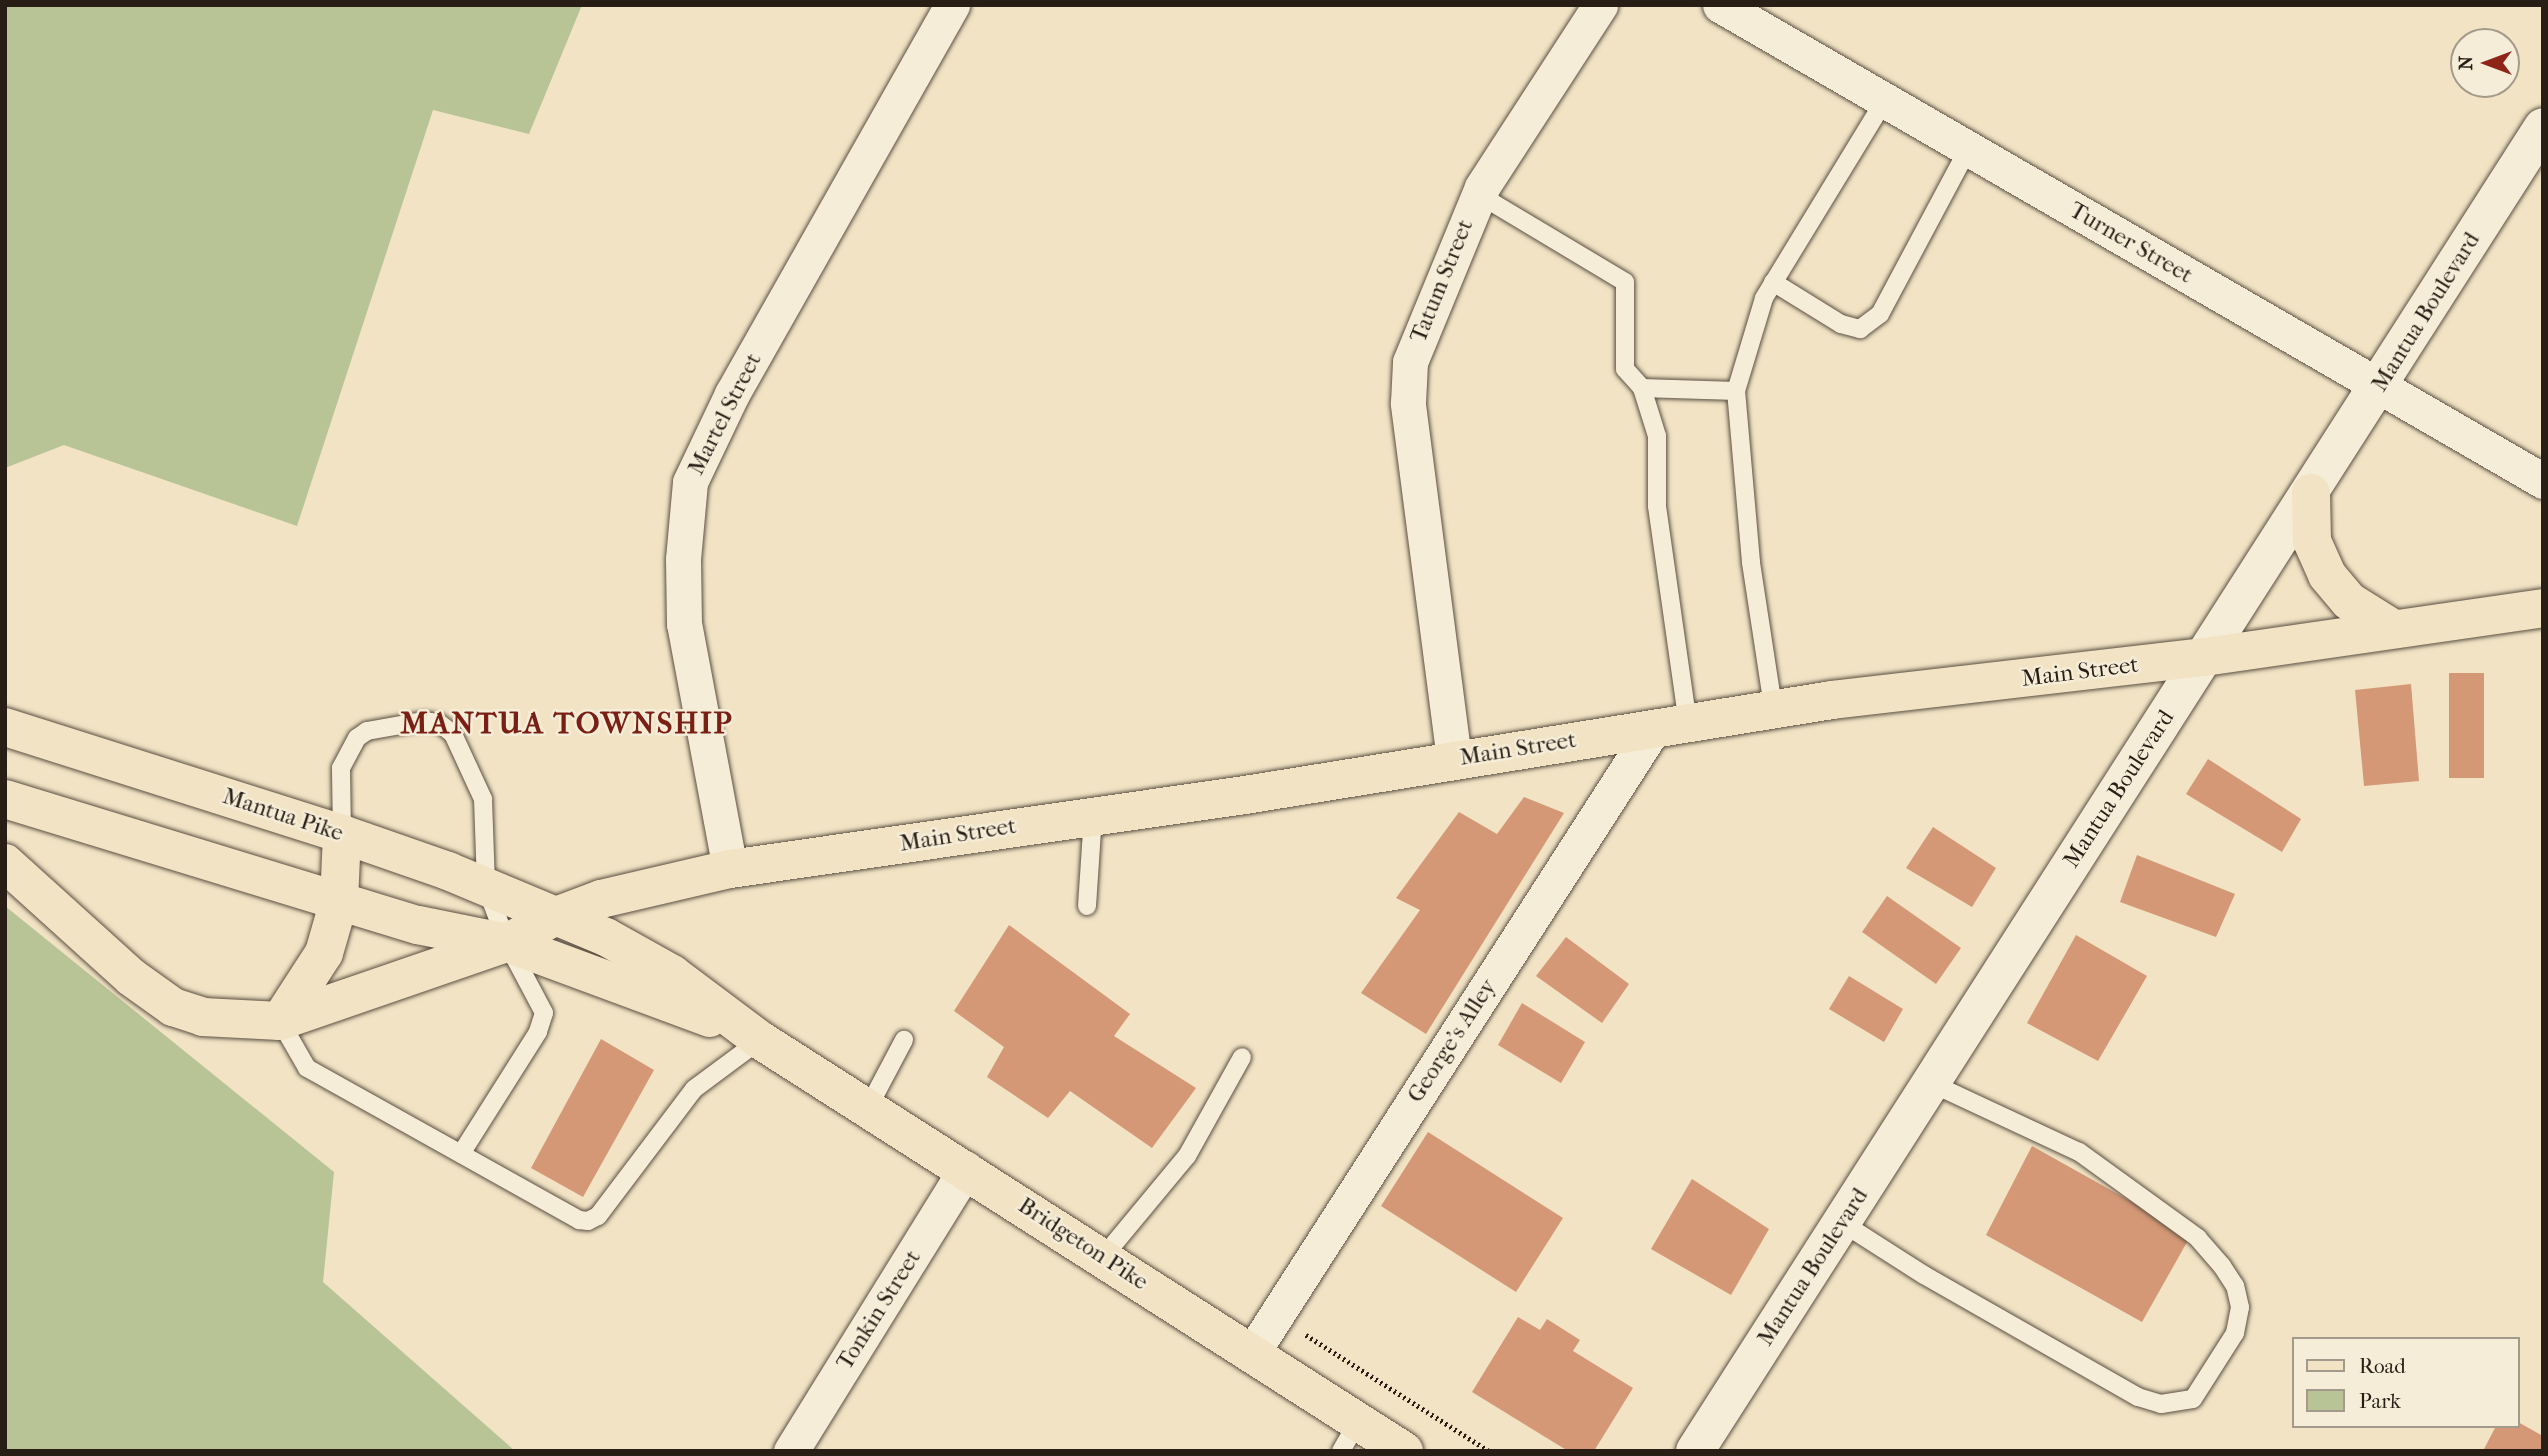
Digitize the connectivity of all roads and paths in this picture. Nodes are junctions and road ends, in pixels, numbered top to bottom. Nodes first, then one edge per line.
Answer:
1 (952, 5) edge
2 (1600, 5) edge
3 (1720, 5) edge
4 (1885, 100) junction
5 (2543, 128) edge
6 (1968, 149) junction
7 (1478, 194) junction
8 (1773, 282) junction
9 (2379, 385) junction
10 (1642, 388) junction
11 (1736, 391) junction
12 (2543, 481) edge
13 (2311, 494) junction
14 (2543, 608) edge
15 (2392, 628) junction
16 (2204, 657) junction
17 (1774, 713) junction
18 (5, 727) edge
19 (1670, 727) junction
20 (1454, 759) junction
21 (5, 799) edge
22 (1093, 815) junction
23 (342, 834) junction
24 (5, 863) edge
25 (730, 870) junction
26 (485, 887) junction
27 (339, 901) junction
28 (1087, 906) dead end
29 (556, 916) junction
30 (507, 943) junction
31 (280, 1021) junction
32 (760, 1040) junction
33 (904, 1040) dead end
34 (1242, 1057) dead end
35 (1931, 1083) junction
36 (869, 1106) junction
37 (461, 1154) junction
38 (966, 1169) junction
39 (1841, 1222) junction
40 (1103, 1257) junction
41 (1299, 1331) dead end
42 (1252, 1353) junction
43 (1349, 1436) edge
44 (791, 1451) edge
45 (1404, 1451) edge
46 (1489, 1451) edge
47 (1695, 1451) edge

1 - 25 street, Martel Street
2 - 7 street, Tatum Street
3 - 4 street, Turner Street
4 - 6 street, Turner Street
4 - 8 lane
5 - 9 main road, Mantua Boulevard
6 - 8 lane
6 - 9 street, Turner Street
7 - 10 lane
7 - 20 street, Tatum Street
8 - 11 lane
9 - 12 street, Turner Street
9 - 13 main road, Mantua Boulevard
10 - 11 lane
10 - 19 lane
11 - 17 lane
13 - 15 main road
13 - 16 main road, Mantua Boulevard
14 - 15 main road, Main Street
15 - 16 main road, Main Street
16 - 17 main road, Main Street
16 - 35 main road, Mantua Boulevard
17 - 19 main road, Main Street
18 - 23 main road, Mantua Pike
19 - 20 main road, Main Street
19 - 42 street, George's Alley
20 - 22 main road, Main Street
21 - 27 main road
22 - 25 main road, Main Street
22 - 28 lane
23 - 26 main road, Mantua Pike
23 - 26 lane
23 - 27 main road
24 - 31 main road
25 - 29 main road, Main Street
26 - 29 main road, Mantua Pike
26 - 30 lane
27 - 30 main road
27 - 31 main road
29 - 30 main road, Main Street
29 - 32 main road, Bridgeton Pike
30 - 31 main road, Main Street
30 - 32 main road, Bridgeton Pike
30 - 37 lane
31 - 37 lane
32 - 36 main road, Bridgeton Pike
32 - 37 lane
33 - 36 lane
34 - 40 lane
35 - 39 main road, Mantua Boulevard
35 - 39 lane
36 - 38 main road, Bridgeton Pike
38 - 40 main road, Bridgeton Pike
38 - 44 street, Tonkin Street
39 - 47 main road, Mantua Boulevard
40 - 42 main road, Bridgeton Pike
41 - 46 path
42 - 43 main road, Bridgeton Pike
43 - 45 main road, Bridgeton Pike

